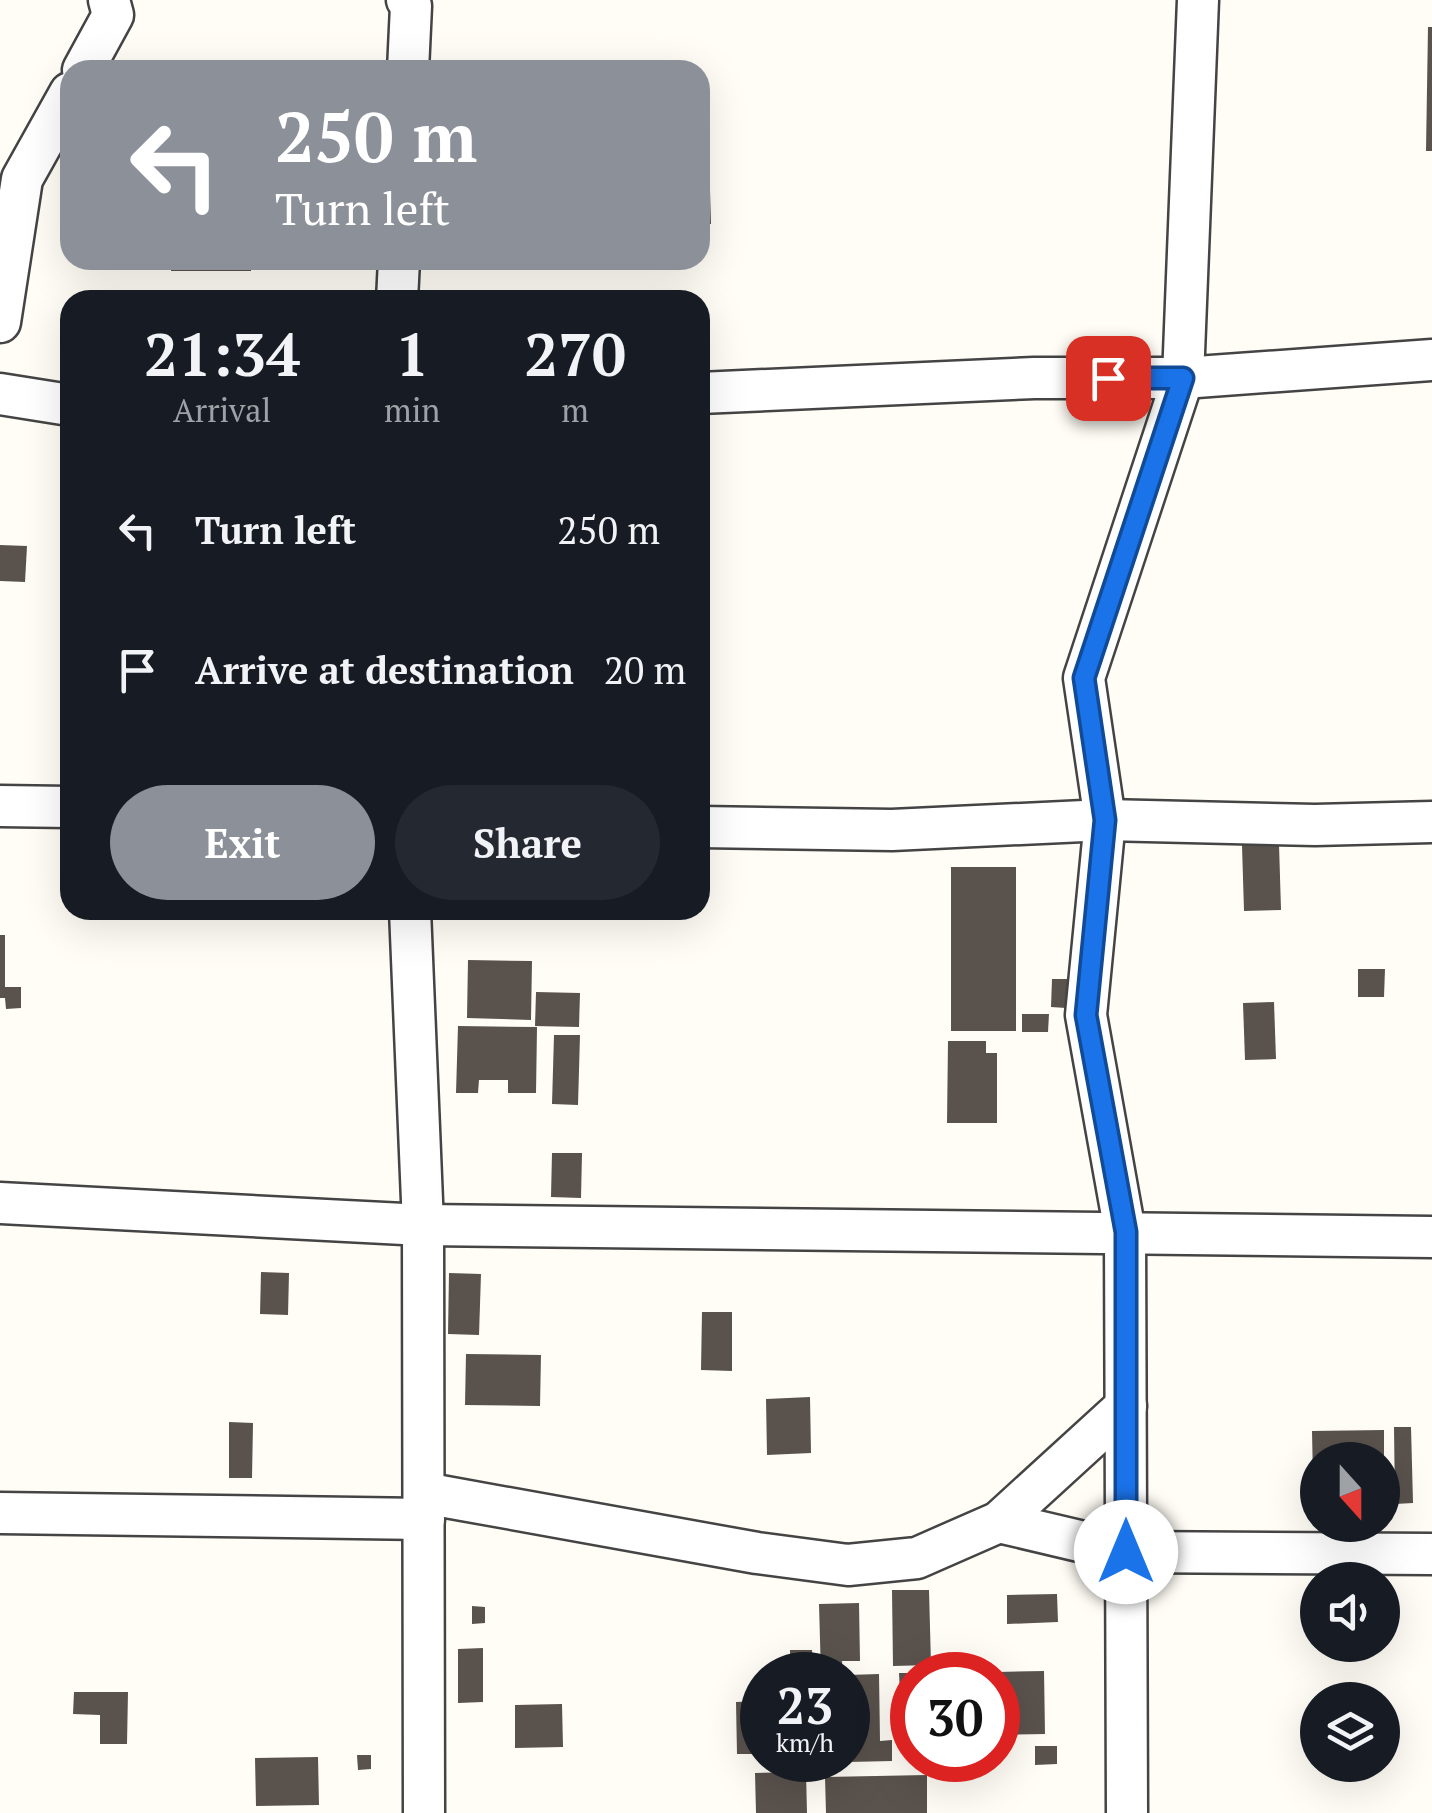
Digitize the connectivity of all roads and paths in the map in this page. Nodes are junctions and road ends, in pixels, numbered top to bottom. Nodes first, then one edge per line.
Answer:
1 (109, 0) edge
2 (407, 0) edge
3 (1198, 0) edge
4 (89, 60) edge
5 (408, 60) edge
6 (60, 111) edge
7 (0, 322) edge
8 (1432, 360) edge
9 (1183, 378) junction
10 (710, 392) edge
11 (0, 394) edge
12 (60, 404) edge
13 (0, 806) edge
14 (60, 807) edge
15 (1105, 820) junction
16 (1432, 822) edge
17 (710, 827) edge
18 (410, 920) edge
19 (0, 1202) edge
20 (423, 1225) junction
21 (1126, 1232) junction
22 (1432, 1237) edge
23 (1126, 1406) junction
24 (424, 1506) junction
25 (0, 1514) edge
26 (999, 1522) junction
27 (1126, 1552) junction
28 (1432, 1554) edge
29 (424, 1813) edge
30 (1127, 1813) edge

1 - 4 street
2 - 5 street
3 - 9 street
6 - 7 street
8 - 9 street
9 - 10 street
9 - 15 street
11 - 12 street
13 - 14 street
15 - 16 street
15 - 17 street
15 - 21 street
18 - 20 street
19 - 20 street
20 - 21 street
20 - 24 street
21 - 22 street
21 - 23 street
23 - 26 street
23 - 27 street
24 - 25 street
24 - 26 street
24 - 29 street
26 - 27 street
27 - 28 street
27 - 30 street

